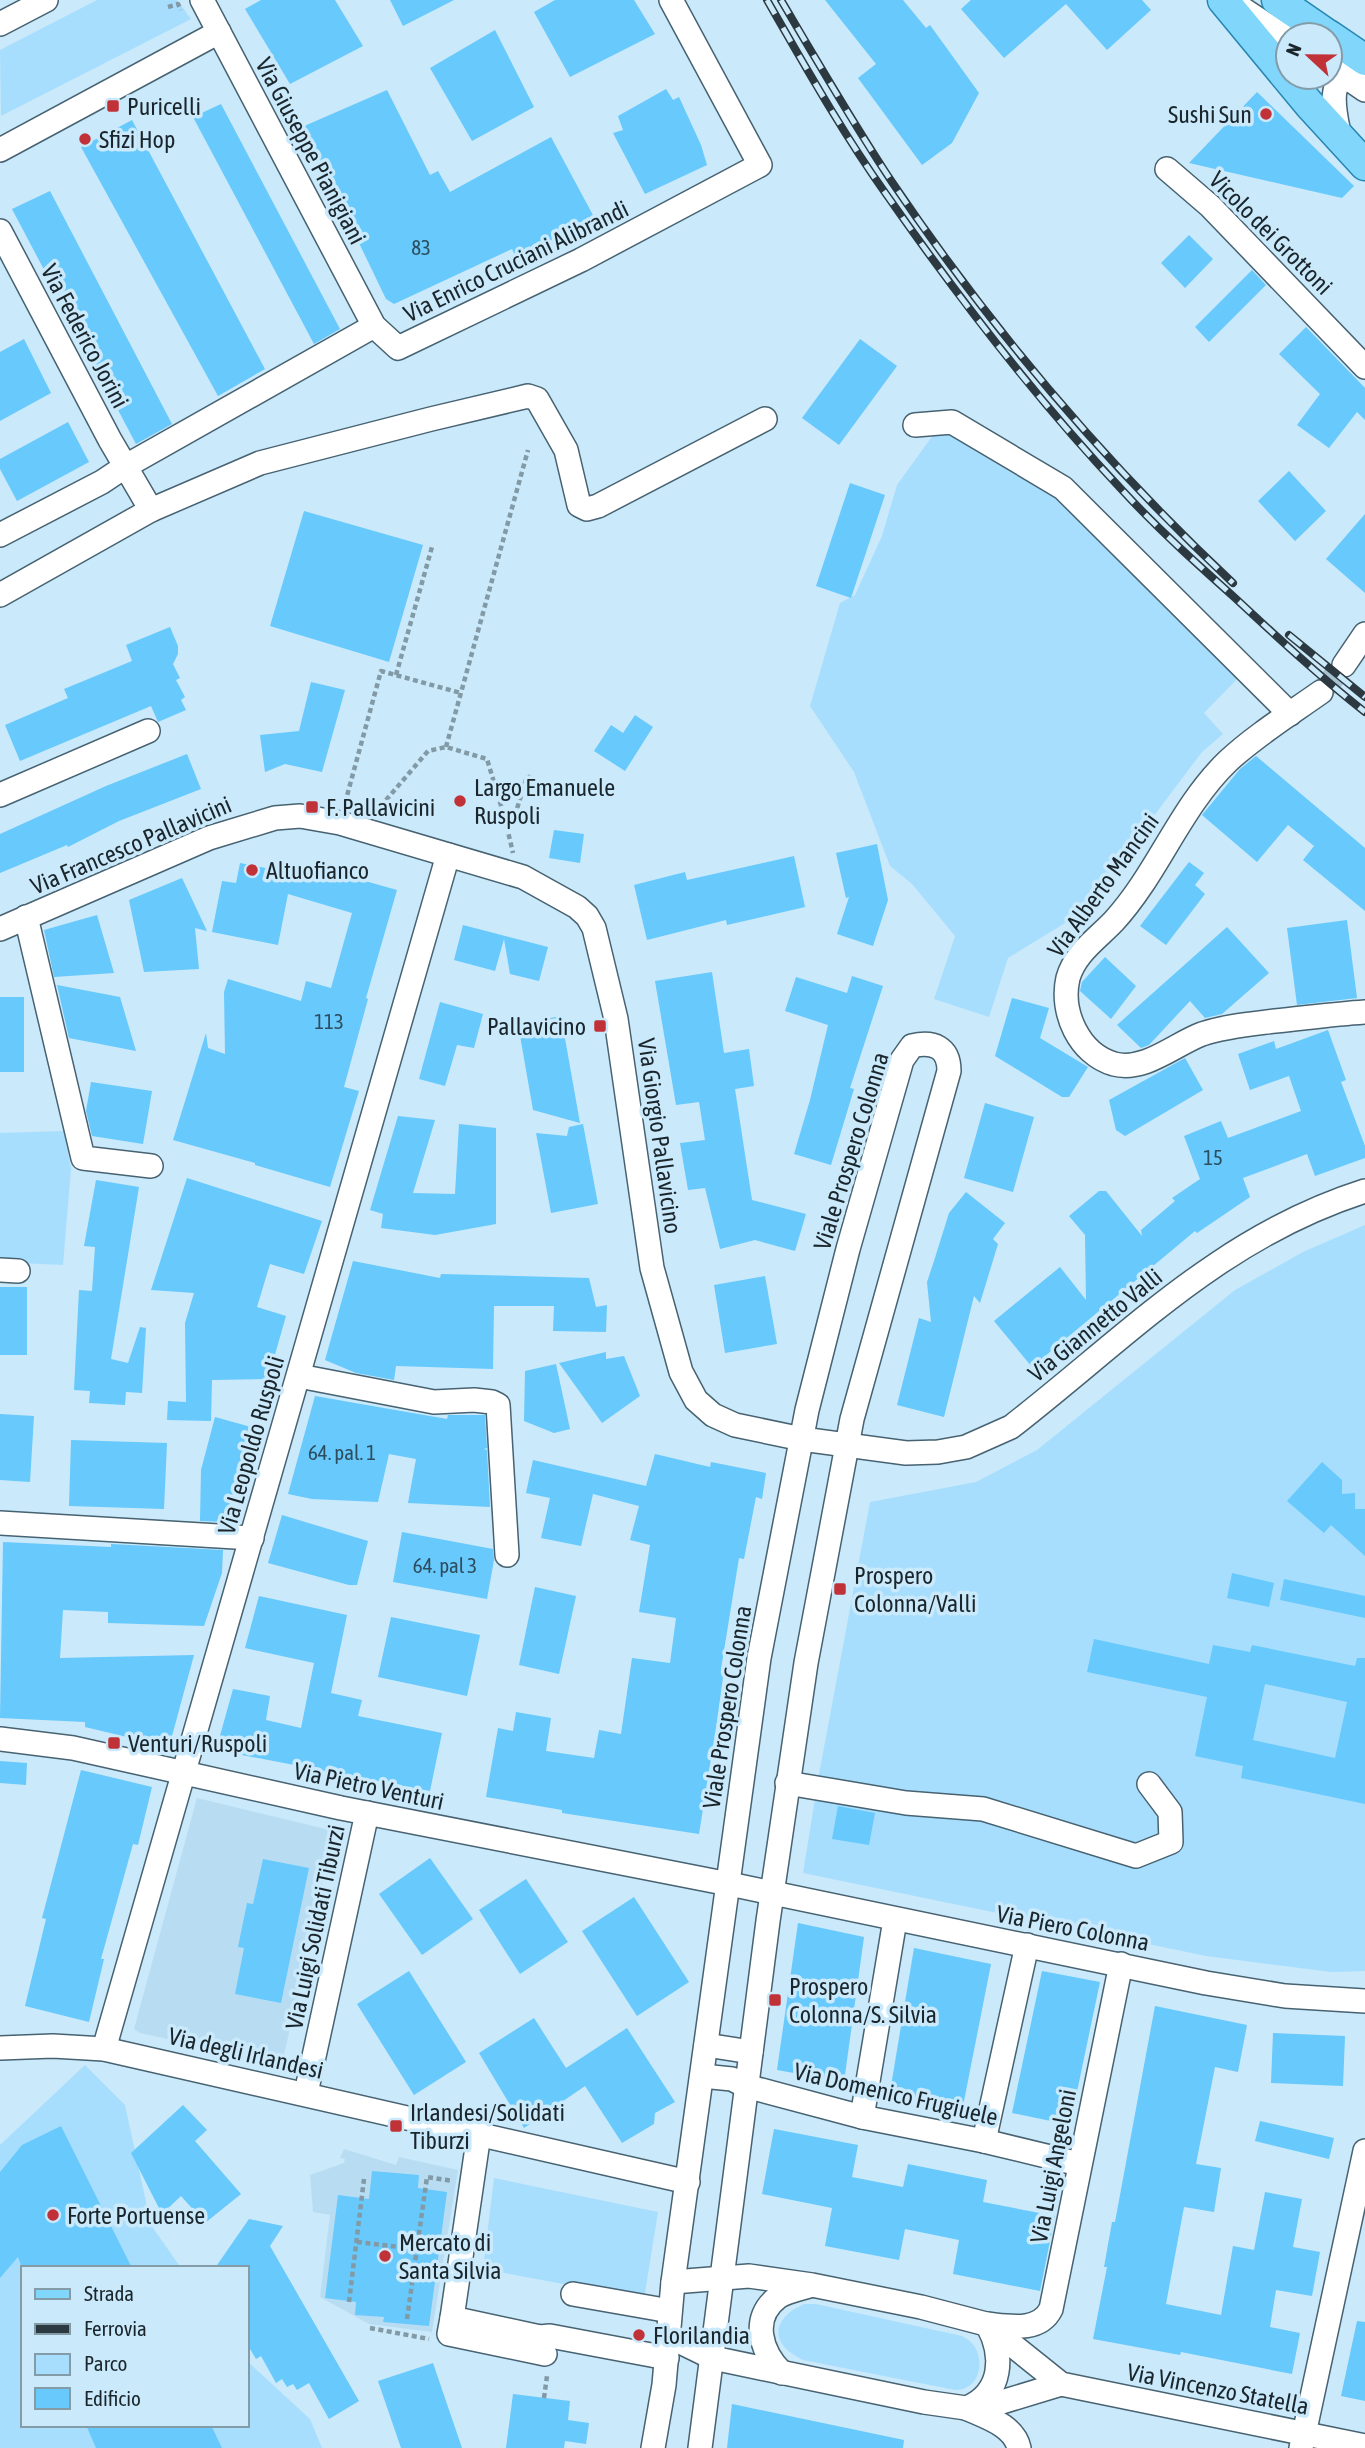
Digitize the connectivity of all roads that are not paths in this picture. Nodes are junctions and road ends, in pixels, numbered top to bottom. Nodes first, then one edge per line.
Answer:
1 (46, 0) edge
2 (202, 0) edge
3 (671, 0) edge
4 (1223, 0) edge
5 (1229, 0) edge
6 (1277, 0) edge
7 (1307, 21) edge
8 (0, 24) edge
9 (1274, 30) edge
10 (219, 32) junction
11 (1351, 67) edge
12 (1365, 90) edge
13 (1340, 138) junction
14 (0, 150) edge
15 (1365, 165) edge
16 (1167, 169) dead end
17 (0, 231) edge
18 (374, 326) junction
19 (1365, 367) edge
20 (765, 419) dead end
21 (915, 425) dead end
22 (126, 466) junction
23 (151, 510) junction
24 (0, 535) edge
25 (0, 595) edge
26 (1365, 634) edge
27 (1344, 665) tunnel mouth
28 (1321, 692) tunnel mouth
29 (1290, 714) junction
30 (148, 731) dead end
31 (0, 795) edge
32 (448, 855) junction
33 (26, 918) junction
34 (0, 929) edge
35 (1365, 1012) edge
36 (151, 1166) dead end
37 (1365, 1191) edge
38 (299, 1376) junction
39 (802, 1438) junction
40 (847, 1446) junction
41 (0, 1523) edge
42 (252, 1538) junction
43 (507, 1555) dead end
44 (0, 1739) edge
45 (185, 1774) junction
46 (787, 1783) junction
47 (1149, 1784) dead end
48 (367, 1813) junction
49 (728, 1884) junction
50 (773, 1893) junction
51 (895, 1920) junction
52 (1027, 1945) junction
53 (1121, 1964) junction
54 (1365, 2001) edge
55 (706, 2045) junction
56 (0, 2048) edge
57 (104, 2049) junction
58 (751, 2052) junction
59 (702, 2076) junction
60 (746, 2086) junction
61 (306, 2093) junction
62 (862, 2116) junction
63 (479, 2134) junction
64 (984, 2141) junction
65 (1365, 2151) edge
66 (1079, 2164) junction
67 (688, 2182) junction
68 (723, 2277) junction
69 (673, 2282) junction
70 (812, 2285) junction
71 (573, 2294) dead end
72 (670, 2311) junction
73 (452, 2318) junction
74 (986, 2324) junction
75 (668, 2347) junction
76 (713, 2358) junction
77 (546, 2365) road end
78 (782, 2373) junction
79 (1061, 2384) junction
80 (966, 2409) junction
81 (1303, 2440) edge
82 (1365, 2446) edge
83 (653, 2448) edge
84 (700, 2448) edge
85 (1019, 2448) edge

1 - 8 street
2 - 10 street, Via Giuseppe Pianigiani
3 - 18 street, Via Enrico Cruciani Alibrandi
4 - 13 main road
5 - 9 street
6 - 7 main road
10 - 14 street
10 - 18 street, Via Giuseppe Pianigiani
11 - 12 street
11 - 13 street
13 - 15 main road
16 - 19 street, Vicolo dei Grottoni
17 - 22 street, Via Federico Jorini
18 - 22 street, Via Enrico Cruciani Alibrandi
20 - 23 street
21 - 29 street
22 - 23 street
22 - 24 street, Via Enrico Cruciani Alibrandi
23 - 25 street
26 - 27 street
28 - 29 street, Via Alberto Mancini
29 - 35 street, Via Alberto Mancini
30 - 31 street
32 - 33 street, Via Francesco Pallavicini
32 - 38 street, Via Leopoldo Ruspoli
32 - 39 street, Via Giorgio Pallavicino
33 - 34 street, Via Francesco Pallavicini
33 - 36 street
37 - 40 street, Via Giannetto Valli
38 - 42 street, Via Leopoldo Ruspoli
38 - 43 street
39 - 40 street, Via Giorgio Pallavicino
39 - 40 street, Viale Prospero Colonna
39 - 49 street, Viale Prospero Colonna
40 - 46 street, Viale Prospero Colonna
41 - 42 street
42 - 45 street, Via Leopoldo Ruspoli
44 - 45 street, Via Pietro Venturi
45 - 48 street, Via Pietro Venturi
45 - 57 street, Via Leopoldo Ruspoli
46 - 47 street
46 - 50 street, Viale Prospero Colonna
48 - 49 street, Via Pietro Venturi
48 - 61 street, Via Luigi Solidati Tiburzi
49 - 50 street, Via Pietro Venturi
49 - 55 street, Viale Prospero Colonna
50 - 51 street, Via Piero Colonna
50 - 58 street, Viale Prospero Colonna
51 - 52 street, Via Piero Colonna
51 - 62 street
52 - 53 street, Via Piero Colonna
52 - 64 street
53 - 54 street, Via Piero Colonna
53 - 66 street, Via Luigi Angeloni
55 - 58 street
55 - 59 street, Viale Prospero Colonna
56 - 57 street, Via degli Irlandesi
57 - 61 street, Via degli Irlandesi
58 - 60 street, Viale Prospero Colonna
59 - 60 street, Via Domenico Frugiuele
59 - 67 street, Viale Prospero Colonna
60 - 62 street, Via Domenico Frugiuele
60 - 68 street, Viale Prospero Colonna
61 - 63 street, Via degli Irlandesi
62 - 64 street, Via Domenico Frugiuele
63 - 67 street, Via degli Irlandesi
63 - 73 street
64 - 66 street, Via Domenico Frugiuele
65 - 81 street
66 - 74 street, Via Luigi Angeloni
67 - 69 street, Viale Prospero Colonna
68 - 69 street
68 - 70 street
68 - 76 street, Viale Prospero Colonna
69 - 72 street, Viale Prospero Colonna
70 - 74 street
70 - 78 street
71 - 72 street
72 - 75 street, Viale Prospero Colonna
73 - 75 street
73 - 77 street
74 - 79 street
74 - 80 street
75 - 76 street
75 - 83 street, Viale Prospero Colonna
76 - 78 street
76 - 84 street, Viale Prospero Colonna
78 - 80 street
79 - 80 street
79 - 81 street, Via Vincenzo Statella
80 - 85 street
81 - 82 street, Via Vincenzo Statella

